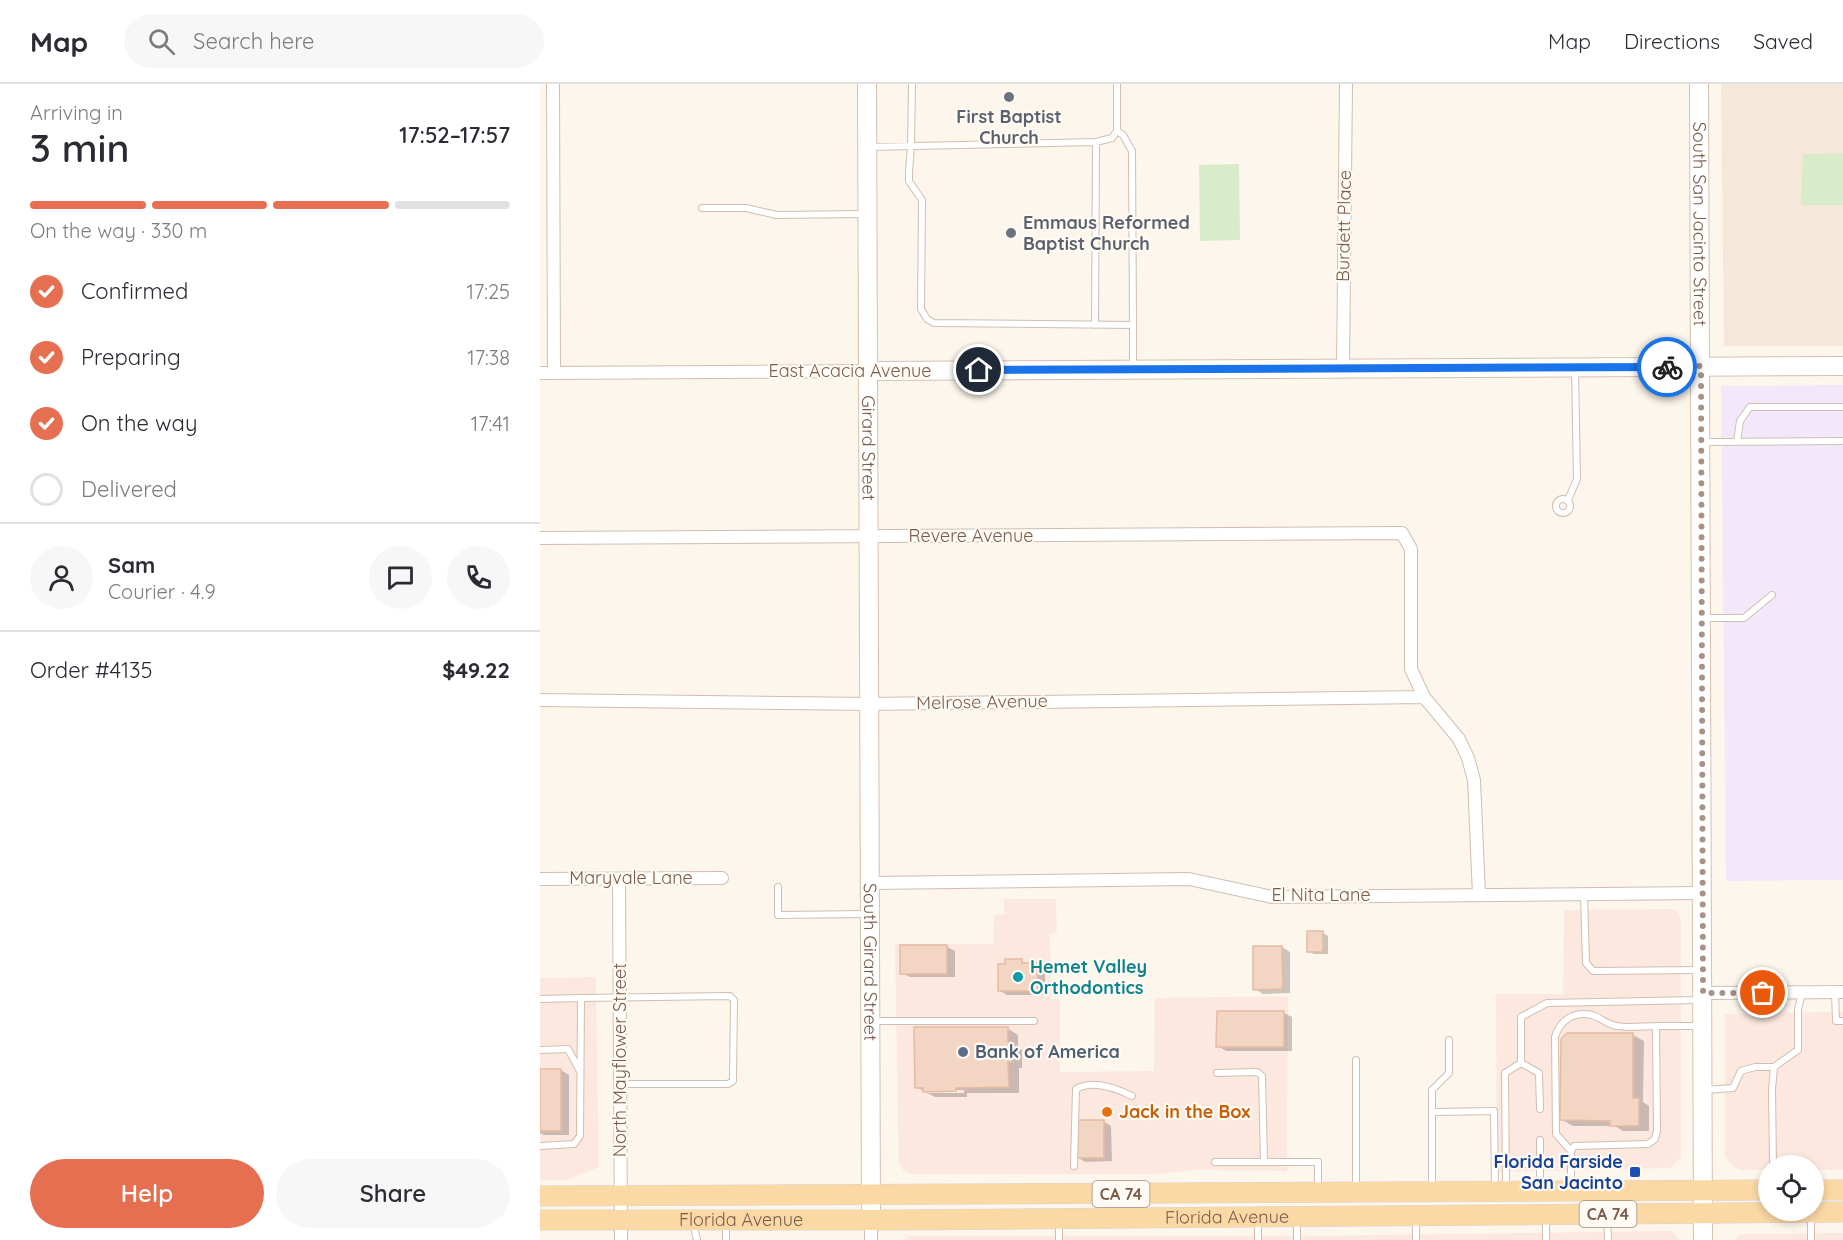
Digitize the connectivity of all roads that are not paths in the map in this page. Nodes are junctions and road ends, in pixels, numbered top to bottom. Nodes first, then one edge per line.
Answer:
1 (553, 84) edge
2 (867, 84) edge
3 (912, 84) edge
4 (1117, 84) edge
5 (1346, 84) edge
6 (1699, 84) edge
7 (1117, 131) junction
8 (1096, 141) junction
9 (911, 146) junction
10 (867, 147) junction
11 (702, 208) dead end
12 (868, 214) junction
13 (1095, 325) junction
14 (1133, 325) junction
15 (1701, 366) junction
16 (1843, 366) edge
17 (1575, 367) junction
18 (1343, 368) junction
19 (1133, 369) junction
20 (868, 371) junction
21 (540, 373) edge
22 (554, 373) junction
23 (1843, 407) edge
24 (1843, 441) edge
25 (1701, 442) junction
26 (1737, 442) junction
27 (1568, 500) dead end
28 (869, 537) junction
29 (540, 538) edge
30 (1772, 595) dead end
31 (1701, 618) junction
32 (1424, 697) junction
33 (540, 700) edge
34 (869, 704) junction
35 (722, 878) dead end
36 (540, 879) edge
37 (619, 879) junction
38 (869, 883) junction
39 (778, 887) dead end
40 (1702, 893) junction
41 (1479, 895) junction
42 (1584, 895) junction
43 (870, 914) junction
44 (1703, 970) junction
45 (1803, 992) junction
46 (1839, 992) edge
47 (1703, 996) junction
48 (580, 998) junction
49 (620, 998) junction
50 (540, 999) edge
51 (870, 1021) junction
52 (1034, 1021) dead end
53 (1843, 1021) edge
54 (1656, 1026) junction
55 (1703, 1026) junction
56 (1449, 1041) dead end
57 (540, 1050) edge
58 (1356, 1060) dead end
59 (1521, 1063) junction
60 (1774, 1067) junction
61 (580, 1071) junction
62 (1217, 1073) dead end
63 (620, 1084) junction
64 (1702, 1090) junction
65 (1132, 1096) dead end
66 (1540, 1109) dead end
67 (1432, 1112) junction
68 (1540, 1140) dead end
69 (540, 1146) edge
70 (1571, 1150) junction
71 (1773, 1155) edge
72 (1215, 1162) dead end
73 (1264, 1162) junction
74 (1506, 1164) junction
75 (1540, 1164) junction
76 (1074, 1166) dead end
77 (1758, 1190) edge
78 (1824, 1190) edge
79 (1843, 1190) edge
80 (1540, 1191) junction
81 (1571, 1191) junction
82 (1702, 1191) junction
83 (1432, 1192) junction
84 (1500, 1192) junction
85 (1318, 1193) junction
86 (1356, 1193) junction
87 (540, 1196) edge
88 (620, 1196) junction
89 (871, 1196) junction
90 (1843, 1212) edge
91 (1758, 1213) edge
92 (1824, 1213) edge
93 (1546, 1214) junction
94 (1607, 1214) junction
95 (1702, 1214) junction
96 (1416, 1215) junction
97 (1258, 1216) junction
98 (1297, 1216) junction
99 (1059, 1218) junction
100 (726, 1219) junction
101 (871, 1219) junction
102 (540, 1220) edge
103 (620, 1220) junction
104 (693, 1220) junction
105 (1811, 1221) edge
106 (621, 1240) edge
107 (698, 1240) edge
108 (726, 1240) edge
109 (871, 1240) edge
110 (1059, 1240) edge
111 (1258, 1240) edge
112 (1297, 1240) edge
113 (1416, 1240) edge
114 (1546, 1240) edge
115 (1608, 1240) edge
116 (1703, 1240) edge
117 (1811, 1240) edge

1 - 22 street
2 - 10 street, Girard Street
3 - 9 lane
4 - 7 lane
5 - 18 street, Burdett Place
6 - 15 street, South San Jacinto Street
7 - 8 lane
7 - 14 lane
8 - 9 lane
8 - 13 lane
9 - 10 lane
9 - 13 lane
10 - 12 street, Girard Street
11 - 12 lane
12 - 20 street, Girard Street
13 - 14 lane
14 - 19 lane
15 - 16 street, East Acacia Avenue
15 - 17 street, East Acacia Avenue
15 - 25 street, South San Jacinto Street
17 - 18 street, East Acacia Avenue
17 - 27 lane
18 - 19 street, East Acacia Avenue
19 - 20 street, East Acacia Avenue
20 - 22 street, East Acacia Avenue
20 - 28 street, Girard Street
21 - 22 street, East Acacia Avenue
23 - 26 lane
24 - 26 lane
25 - 26 lane
25 - 31 street, South San Jacinto Street
28 - 29 street, Revere Avenue
28 - 32 street, Revere Avenue
28 - 34 street, Girard Street
30 - 31 lane
31 - 40 street, South San Jacinto Street
32 - 34 street, Melrose Avenue
32 - 41 street
33 - 34 street, Melrose Avenue
34 - 38 street, South Girard Street
35 - 37 street, Maryvale Lane
36 - 37 street, Maryvale Lane
37 - 49 street, North Mayflower Street
38 - 41 street, El Nita Lane
38 - 43 street, South Girard Street
39 - 43 lane
40 - 42 street, El Nita Lane
40 - 44 street, South San Jacinto Street
41 - 42 street, El Nita Lane
42 - 44 lane
43 - 51 street, South Girard Street
44 - 47 street, South San Jacinto Street
45 - 46 street
45 - 47 street
45 - 60 lane
46 - 53 lane
47 - 55 street, South San Jacinto Street
47 - 59 lane
48 - 49 lane
48 - 50 lane
48 - 61 lane
49 - 63 street, North Mayflower Street
49 - 63 lane
51 - 52 lane
51 - 89 street, South Girard Street
54 - 55 lane
54 - 70 lane
54 - 70 lane
55 - 64 street, South San Jacinto Street
56 - 67 lane
57 - 61 lane
58 - 86 lane
59 - 66 lane
59 - 74 lane
60 - 64 lane
60 - 71 lane
61 - 69 lane
62 - 73 lane
63 - 88 street, North Mayflower Street
64 - 82 street, South San Jacinto Street
65 - 76 lane
67 - 83 lane
67 - 84 lane
68 - 75 lane
70 - 81 lane
72 - 73 lane
73 - 85 lane
74 - 75 lane
74 - 84 lane
75 - 80 lane
77 - 82 main road, Florida Avenue / CA 74
78 - 79 main road
80 - 81 main road, Florida Avenue / CA 74
80 - 84 main road, Florida Avenue / CA 74
81 - 82 main road, Florida Avenue / CA 74
82 - 95 street, South San Jacinto Street
83 - 84 main road, Florida Avenue / CA 74
83 - 86 main road, Florida Avenue / CA 74
85 - 86 main road, Florida Avenue / CA 74
85 - 89 main road, Florida Avenue / CA 74
87 - 88 main road, Florida Avenue / CA 74
88 - 89 main road, Florida Avenue / CA 74
88 - 103 street, North Mayflower Street
89 - 101 street, South Girard Street
90 - 92 main road, Florida Avenue / CA 74
91 - 95 main road, Florida Avenue / CA 74
93 - 94 main road, Florida Avenue / CA 74
93 - 96 main road, Florida Avenue / CA 74
93 - 114 lane
94 - 95 main road, Florida Avenue / CA 74
94 - 115 lane
95 - 116 street, South San Jacinto Street
96 - 98 main road, Florida Avenue / CA 74
96 - 113 lane
97 - 98 main road, Florida Avenue / CA 74
97 - 99 main road, Florida Avenue / CA 74
97 - 111 lane
98 - 112 lane
99 - 101 main road, Florida Avenue / CA 74
99 - 110 lane
100 - 101 main road, Florida Avenue / CA 74
100 - 104 main road, Florida Avenue / CA 74
100 - 108 lane
101 - 109 street
102 - 103 main road, Florida Avenue / CA 74
103 - 104 main road, Florida Avenue / CA 74
103 - 106 street, North Mayflower Street
104 - 107 lane
105 - 117 lane

